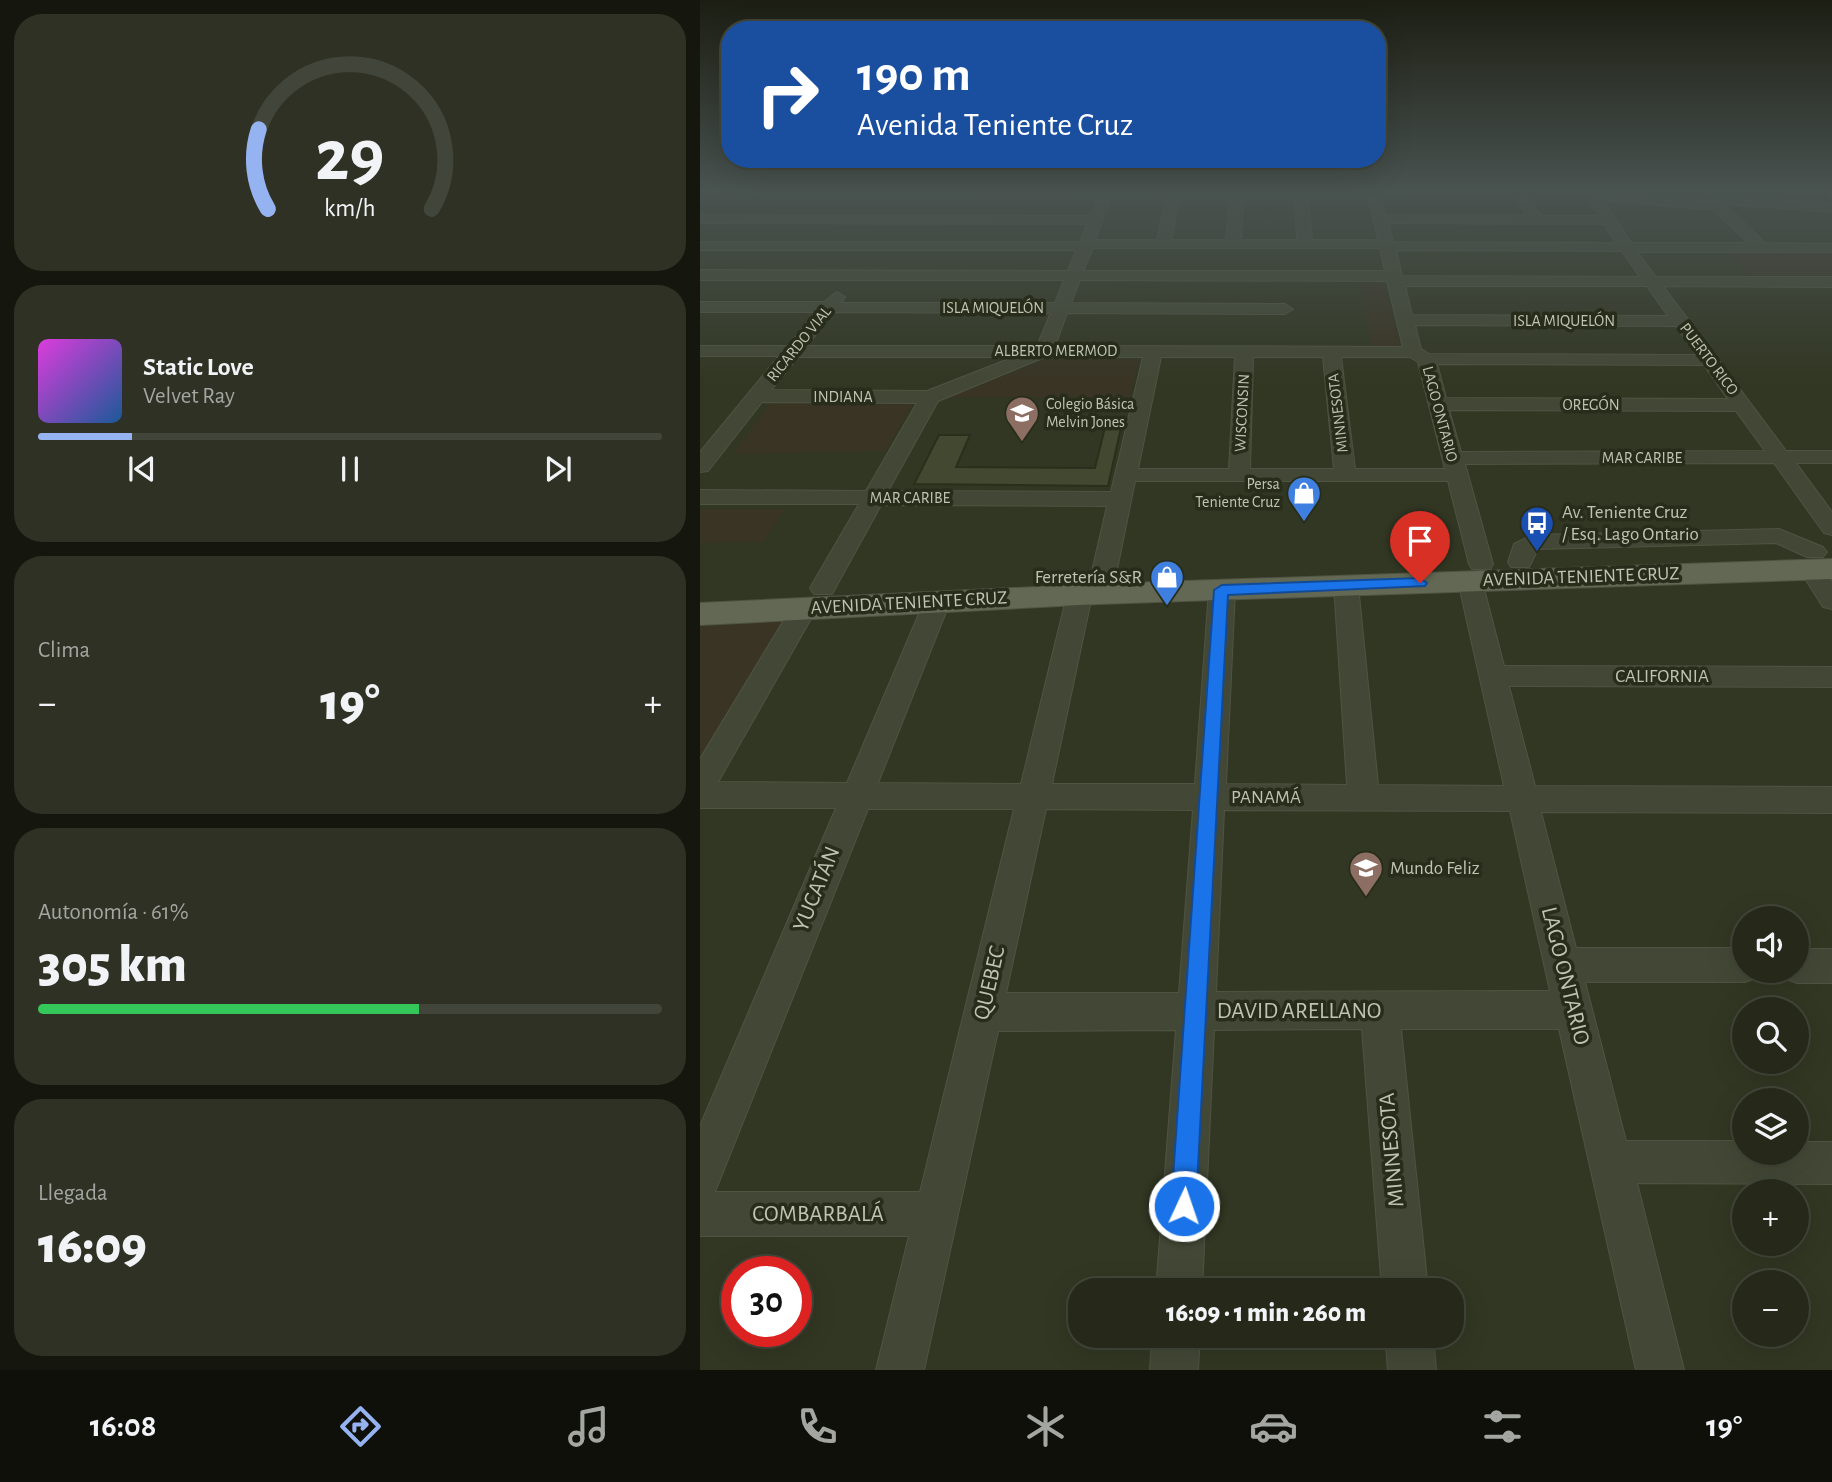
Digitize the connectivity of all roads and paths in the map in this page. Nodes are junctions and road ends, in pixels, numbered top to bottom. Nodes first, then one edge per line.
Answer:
1 (873, 253) edge
2 (1084, 253) edge
3 (1285, 253) edge
4 (1389, 253) edge
5 (1631, 253) edge
6 (700, 275) edge
7 (855, 275) junction
8 (1076, 275) junction
9 (1285, 276) junction
10 (1395, 279) junction
11 (1651, 282) junction
12 (1832, 282) edge
13 (700, 307) edge
14 (828, 307) junction
15 (1062, 308) junction
16 (1285, 309) junction
17 (1405, 320) junction
18 (1680, 321) junction
19 (700, 351) edge
20 (793, 351) junction
21 (1044, 351) junction
22 (1153, 351) junction
23 (1244, 352) junction
24 (1285, 352) junction
25 (1331, 352) junction
26 (1419, 356) junction
27 (1709, 360) junction
28 (756, 396) junction
29 (930, 397) junction
30 (1438, 404) junction
31 (1743, 405) junction
32 (1782, 457) junction
33 (1832, 457) edge
34 (700, 466) edge
35 (1455, 466) junction
36 (1125, 475) junction
37 (1239, 475) junction
38 (1345, 475) junction
39 (700, 497) edge
40 (873, 498) junction
41 (1119, 499) junction
42 (1825, 554) edge
43 (1475, 572) junction
44 (1346, 585) junction
45 (1093, 589) junction
46 (1222, 590) junction
47 (700, 594) edge
48 (813, 598) junction
49 (1832, 601) edge
50 (937, 602) junction
51 (700, 614) edge
52 (1492, 676) junction
53 (1832, 677) edge
54 (700, 786) edge
55 (700, 795) edge
56 (856, 795) junction
57 (1033, 796) junction
58 (1209, 797) junction
59 (1363, 797) junction
60 (1522, 799) junction
61 (1832, 800) edge
62 (1562, 965) junction
63 (1732, 965) edge
64 (1809, 966) edge
65 (1832, 966) edge
66 (1573, 1010) junction
67 (1196, 1011) junction
68 (1380, 1011) junction
69 (983, 1012) junction
70 (1610, 1162) junction
71 (1832, 1163) edge
72 (700, 1177) edge
73 (700, 1214) edge
74 (936, 1214) junction
75 (1180, 1278) edge
76 (1404, 1278) edge
77 (1175, 1348) edge
78 (1410, 1348) edge
79 (900, 1370) edge
80 (1174, 1370) edge
81 (1412, 1370) edge
82 (1660, 1370) edge

1 - 7 street, RICARDO VIAL
2 - 8 street
3 - 9 street
4 - 10 street, LAGO ONTARIO
5 - 11 street, PUERTO RICO
6 - 7 street
7 - 8 street
7 - 14 street, RICARDO VIAL
8 - 9 street
8 - 15 street
9 - 10 street
9 - 16 street
10 - 11 street
10 - 17 street, LAGO ONTARIO
11 - 12 street
11 - 18 street, PUERTO RICO
13 - 14 street, ISLA MIQUELÓN
14 - 15 street, ISLA MIQUELÓN
14 - 20 street, RICARDO VIAL
15 - 16 street, ISLA MIQUELÓN
15 - 21 street
16 - 24 street
17 - 18 street, ISLA MIQUELÓN
17 - 26 street, LAGO ONTARIO
18 - 27 street, PUERTO RICO
19 - 20 street, ALBERTO MERMOD
20 - 21 street, ALBERTO MERMOD
20 - 28 street, RICARDO VIAL
21 - 22 street, ALBERTO MERMOD
21 - 29 street
22 - 23 street, ALBERTO MERMOD
22 - 36 street, QUEBEC
23 - 24 street, ALBERTO MERMOD
23 - 37 street, WISCONSIN
24 - 25 street, ALBERTO MERMOD
25 - 26 street, ALBERTO MERMOD
25 - 38 street, MINNESOTA
26 - 27 street, ALBERTO MERMOD
26 - 30 street, LAGO ONTARIO
27 - 31 street, PUERTO RICO
28 - 29 street, INDIANA
28 - 34 street, RICARDO VIAL
29 - 40 street
30 - 31 street, OREGÓN
30 - 35 street, LAGO ONTARIO
31 - 32 street, PUERTO RICO
32 - 33 street, MAR CARIBE
32 - 35 street, MAR CARIBE
32 - 42 street, PUERTO RICO
35 - 38 street, MAR CARIBE
35 - 43 street, LAGO ONTARIO
36 - 37 street, MAR CARIBE
36 - 41 street, QUEBEC
37 - 38 street, MAR CARIBE
39 - 40 street, MAR CARIBE
40 - 41 street, MAR CARIBE
40 - 48 street
41 - 45 street, QUEBEC
42 - 43 main road, AVENIDA TENIENTE CRUZ
42 - 43 main road, AVENIDA TENIENTE CRUZ
42 - 49 street, PUERTO RICO
43 - 44 main road, AVENIDA TENIENTE CRUZ
43 - 45 main road, AVENIDA TENIENTE CRUZ
43 - 52 street, LAGO ONTARIO
44 - 46 main road, AVENIDA TENIENTE CRUZ
44 - 59 street
45 - 46 main road, AVENIDA TENIENTE CRUZ
45 - 48 main road, AVENIDA TENIENTE CRUZ
45 - 50 main road, AVENIDA TENIENTE CRUZ
45 - 57 street, QUEBEC
46 - 58 street
47 - 48 main road, AVENIDA TENIENTE CRUZ
48 - 50 main road, AVENIDA TENIENTE CRUZ
48 - 51 main road, AVENIDA TENIENTE CRUZ
48 - 54 street
50 - 56 street, YUCATÁN
52 - 53 street, CALIFORNIA
52 - 60 street, LAGO ONTARIO
55 - 56 street, PANAMÁ
56 - 57 street, PANAMÁ
56 - 72 street, YUCATÁN
57 - 58 street, PANAMÁ
57 - 69 street, QUEBEC
58 - 59 street, PANAMÁ
58 - 67 street
59 - 60 street, PANAMÁ
60 - 61 street, PANAMÁ
60 - 62 street, LAGO ONTARIO
62 - 63 street
62 - 66 street, LAGO ONTARIO
64 - 65 street
66 - 68 street, DAVID ARELLANO
66 - 70 street, LAGO ONTARIO
67 - 68 street, DAVID ARELLANO
67 - 69 street, DAVID ARELLANO
67 - 75 street
68 - 76 street, MINNESOTA
69 - 74 street, QUEBEC
70 - 71 street
70 - 82 street, LAGO ONTARIO
73 - 74 street, COMBARBALÁ
74 - 79 street, QUEBEC
77 - 80 street
78 - 81 street

